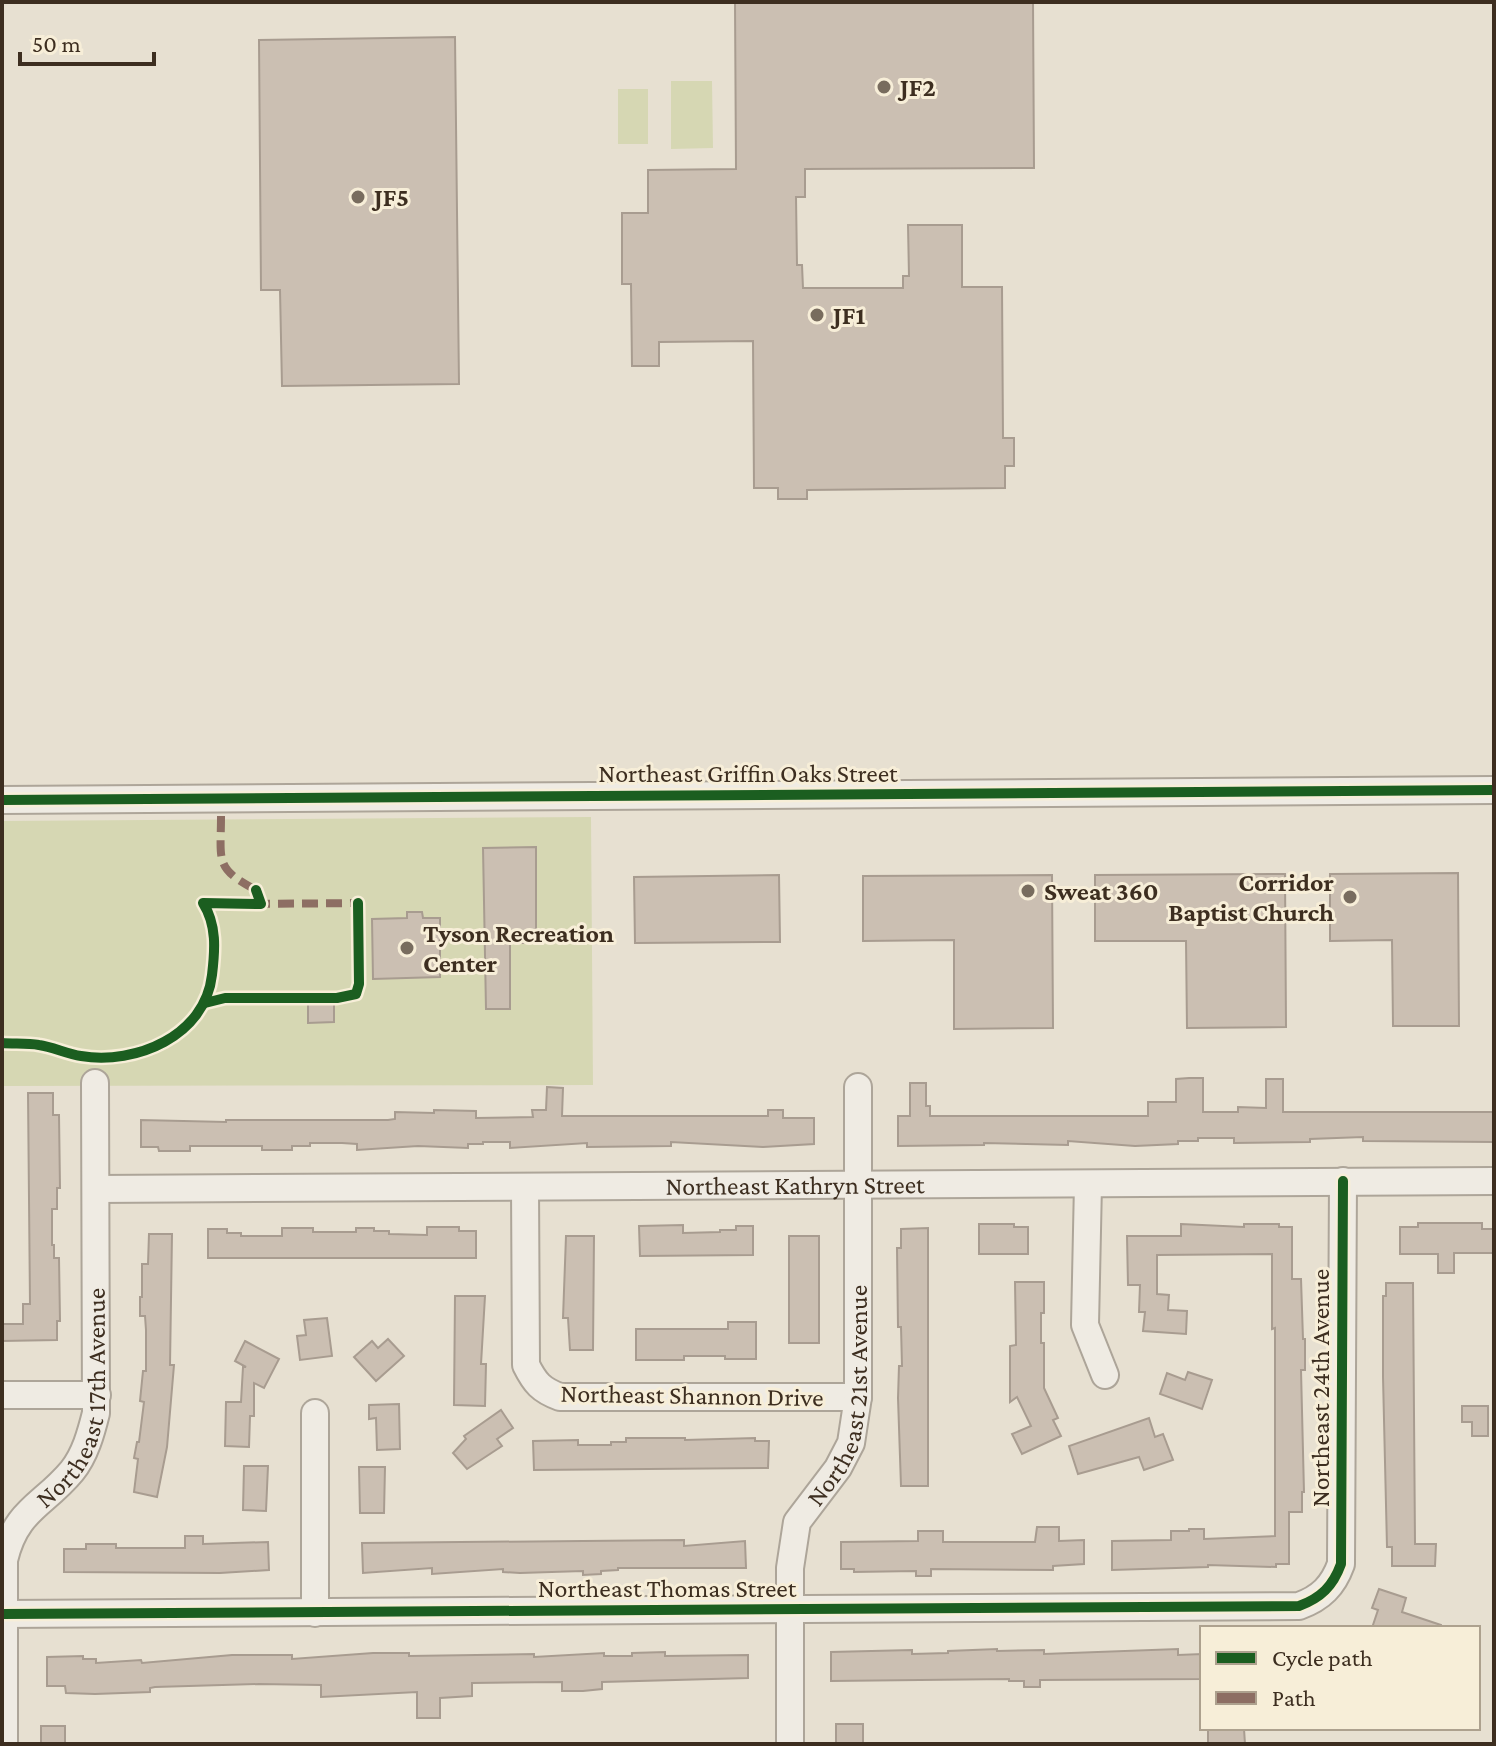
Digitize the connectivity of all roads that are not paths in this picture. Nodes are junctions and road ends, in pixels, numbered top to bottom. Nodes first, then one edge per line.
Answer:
1 (1494, 790) edge
2 (2, 800) edge
3 (95, 1083) dead end
4 (858, 1087) dead end
5 (1343, 1181) junction
6 (1494, 1181) edge
7 (858, 1184) junction
8 (1088, 1184) junction
9 (525, 1187) junction
10 (97, 1189) junction
11 (1105, 1375) dead end
12 (2, 1395) edge
13 (97, 1395) junction
14 (858, 1397) junction
15 (315, 1413) dead end
16 (1327, 1591) joint
17 (790, 1609) junction
18 (315, 1613) junction
19 (3, 1614) edge
20 (4, 1744) edge
21 (790, 1744) edge

1 - 2 street, Northeast Griffin Oaks Street
3 - 10 street, Northeast 17th Avenue
4 - 7 street, Northeast 21st Avenue
5 - 6 street, Northeast Kathryn Street
5 - 8 street, Northeast Kathryn Street
5 - 16 street, Northeast 24th Avenue
7 - 8 street, Northeast Kathryn Street
7 - 9 street, Northeast Kathryn Street
7 - 14 street, Northeast 21st Avenue
8 - 11 street
9 - 10 street, Northeast Kathryn Street
9 - 14 street, Northeast Shannon Drive
10 - 13 street, Northeast 17th Avenue
12 - 13 street
13 - 19 street, Northeast 17th Avenue
14 - 17 street, Northeast 21st Avenue
15 - 18 street
16 - 17 street, Northeast Thomas Street
17 - 18 street, Northeast Thomas Street
17 - 21 street, Northeast 21st Avenue
18 - 19 street, Northeast Thomas Street
19 - 20 street, Northeast 17th Avenue

